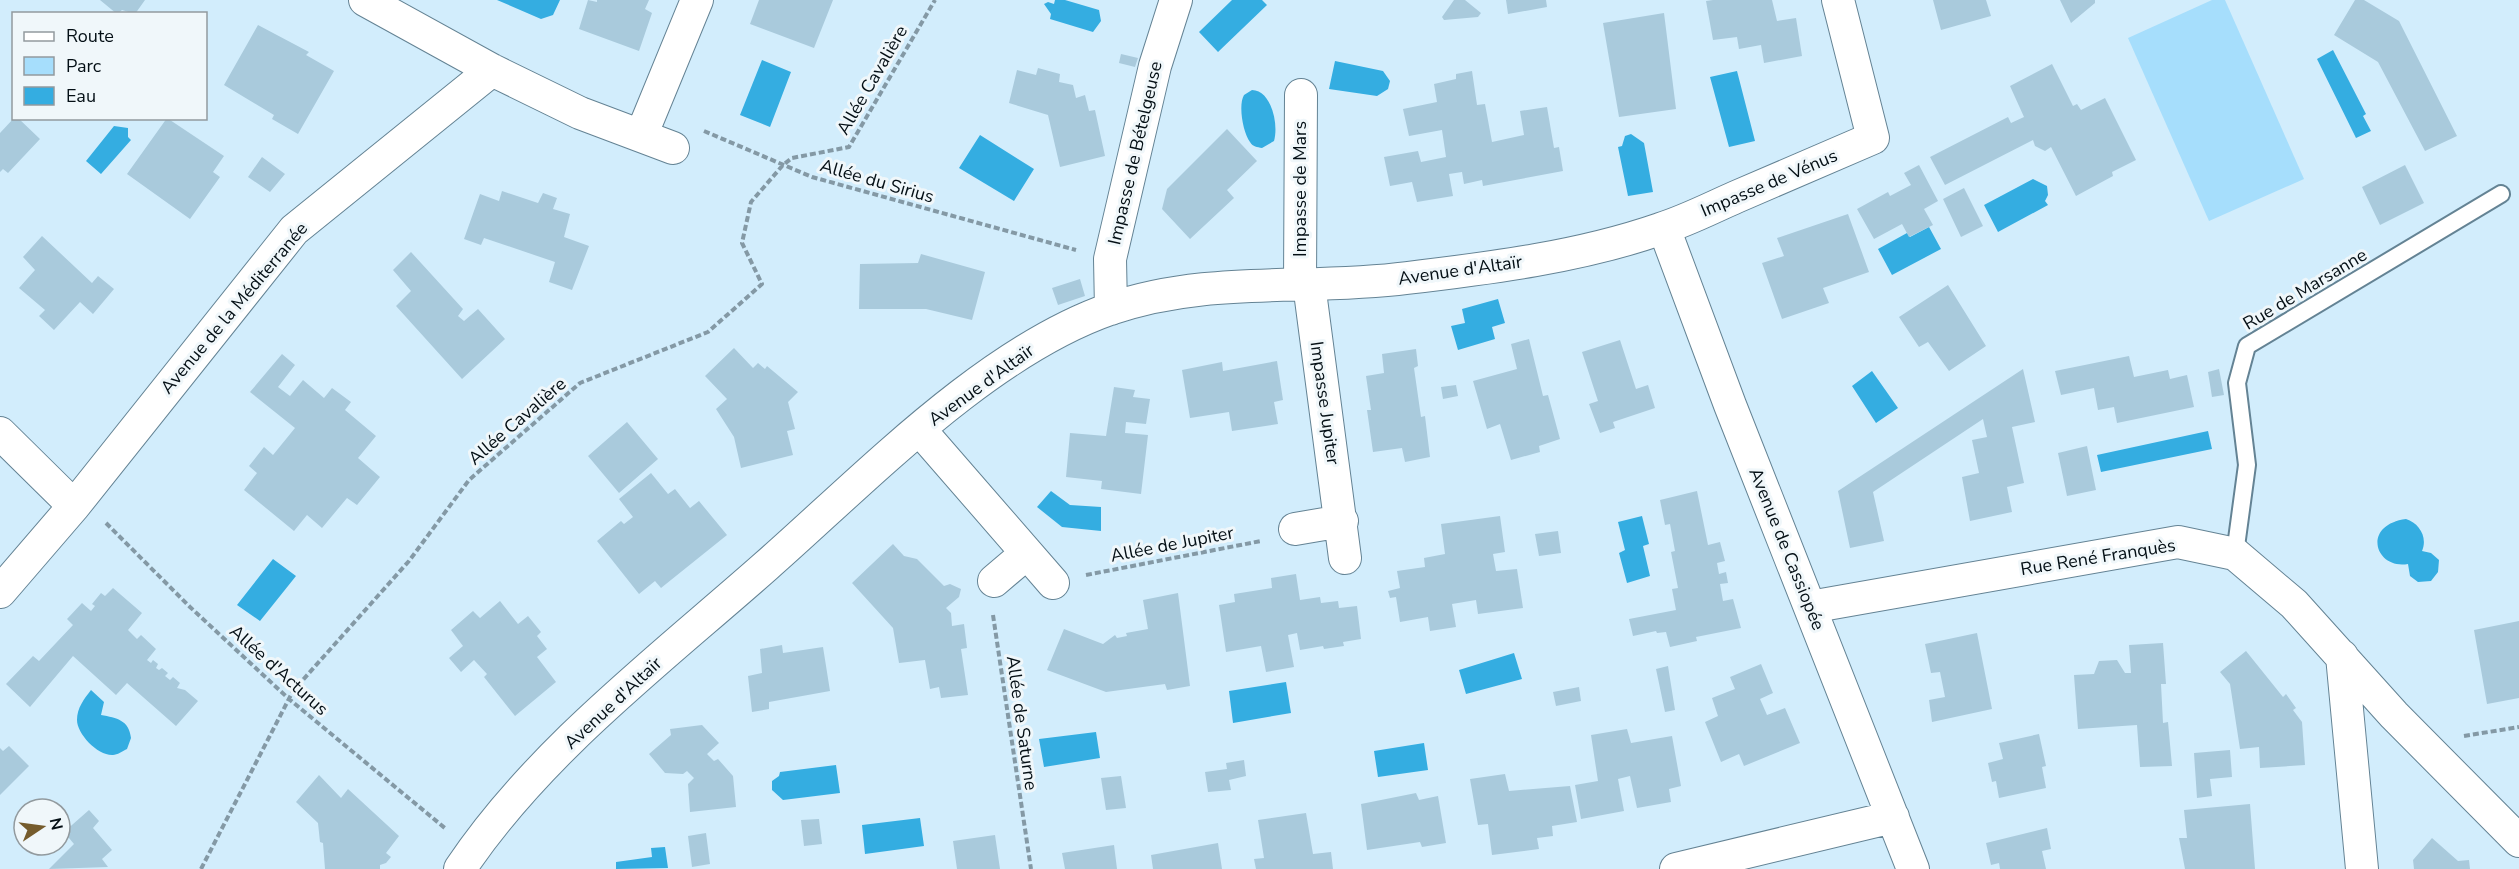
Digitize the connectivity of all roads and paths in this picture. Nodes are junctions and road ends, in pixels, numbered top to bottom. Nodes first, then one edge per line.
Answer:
1 (365, 0) edge
2 (697, 0) edge
3 (934, 0) edge
4 (1176, 0) edge
5 (1838, 0) edge
6 (492, 70) junction
7 (1300, 94) dead end
8 (699, 129) dead end
9 (641, 136) junction
10 (673, 148) dead end
11 (783, 165) junction
12 (2501, 194) dead end
13 (1664, 228) junction
14 (1110, 260) junction
15 (1304, 284) junction
16 (1111, 309) junction
17 (920, 430) junction
18 (0, 433) edge
19 (77, 502) junction
20 (1342, 521) junction
21 (1295, 529) joint
22 (1027, 553) junction
23 (2235, 554) junction
24 (1345, 558) dead end
25 (994, 581) joint
26 (1053, 583) joint
27 (0, 592) edge
28 (1810, 607) junction
29 (2342, 656) junction
30 (289, 699) junction
31 (2519, 727) edge
32 (2422, 743) junction
33 (1893, 817) junction
34 (2519, 841) edge
35 (466, 860) edge
36 (201, 869) edge
37 (1031, 869) edge
38 (1676, 869) edge
39 (1913, 869) edge
40 (2362, 869) edge

1 - 6 street
2 - 9 street
3 - 11 path, Allée Cavalière
4 - 14 street, Impasse de Bételgeuse
5 - 13 street, Impasse de Vénus
6 - 9 street
6 - 19 street, Avenue de la Méditerranée
7 - 15 street, Impasse de Mars
8 - 11 path, Allée du Sirius
9 - 10 street
11 - 14 path, Allée du Sirius
11 - 30 path, Allée Cavalière
12 - 23 lane, Rue de Marsanne
13 - 15 street, Avenue d'Altaïr
13 - 28 street, Avenue de Cassiopée
14 - 16 street, Impasse de Bételgeuse
15 - 16 street, Avenue d'Altaïr
15 - 20 street, Impasse Jupiter
16 - 17 street, Avenue d'Altaïr
17 - 22 street
17 - 35 street, Avenue d'Altaïr
18 - 19 street
19 - 27 street, Avenue de la Méditerranée
19 - 30 path, Allée d'Acturus
20 - 21 street
20 - 24 street, Impasse Jupiter
21 - 26 path, Allée de Jupiter
22 - 25 street
22 - 26 street
23 - 28 street, Rue René Franquès
23 - 29 street, Rue René Franquès
25 - 37 path, Allée de Saturne
28 - 33 street, Avenue de Cassiopée
29 - 32 street, Rue René Franquès
29 - 40 street
30 - 35 path, Allée d'Acturus
30 - 36 path, Allée Cavalière
31 - 32 path
32 - 34 street, Rue René Franquès
33 - 38 street
33 - 39 street, Avenue de Cassiopée

